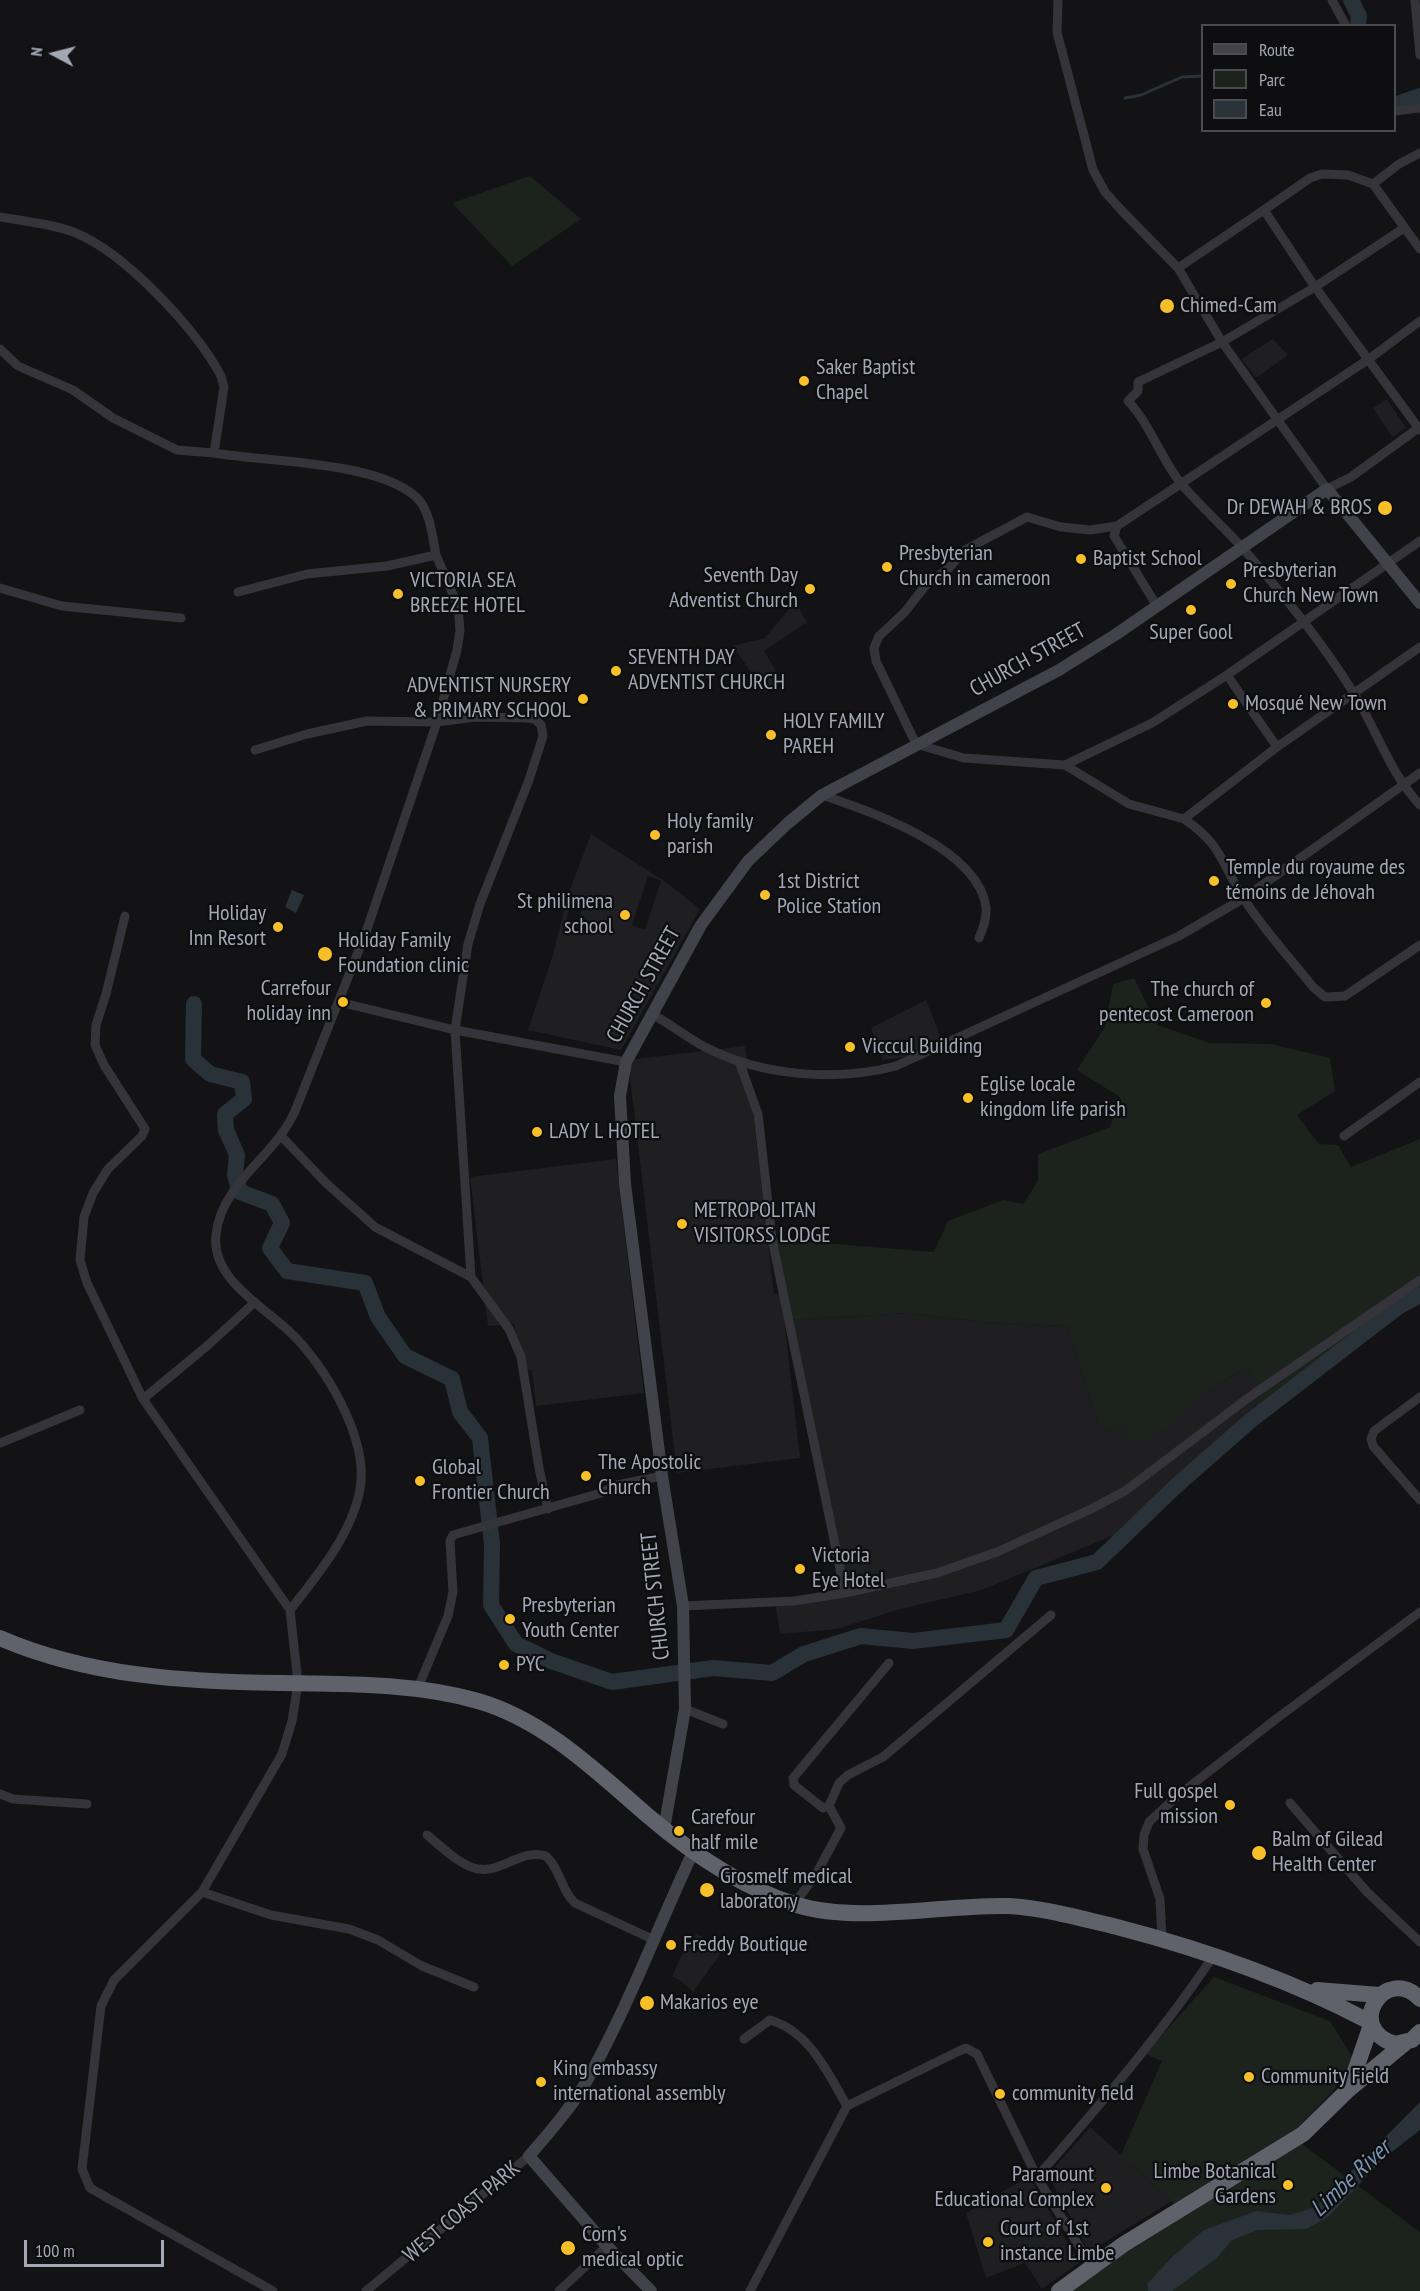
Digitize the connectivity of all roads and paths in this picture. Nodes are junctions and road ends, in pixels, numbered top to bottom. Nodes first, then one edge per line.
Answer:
1 (1058, 0) edge
2 (1332, 0) edge
3 (1415, 0) edge
4 (1345, 24) edge
5 (1420, 55) edge
6 (1420, 108) edge
7 (1396, 111) edge
8 (1420, 153) edge
9 (1374, 184) junction
10 (1264, 210) junction
11 (0, 217) edge
12 (1404, 228) junction
13 (1420, 249) edge
14 (1178, 268) junction
15 (1315, 287) junction
16 (1420, 321) edge
17 (1222, 342) junction
18 (0, 349) edge
19 (1369, 359) junction
20 (1278, 418) junction
21 (1420, 429) edge
22 (214, 453) junction
23 (1182, 484) junction
24 (1327, 489) junction
25 (1117, 526) junction
26 (1420, 541) edge
27 (1240, 546) junction
28 (436, 555) junction
29 (1388, 564) junction
30 (0, 588) edge
31 (238, 592) dead end
32 (1420, 603) edge
33 (1157, 606) junction
34 (181, 618) dead end
35 (1303, 624) junction
36 (1420, 647) edge
37 (1227, 675) junction
38 (1353, 692) junction
39 (437, 722) junction
40 (916, 744) junction
41 (1277, 747) junction
42 (255, 750) dead end
43 (1065, 765) junction
44 (1420, 773) edge
45 (1402, 786) junction
46 (822, 795) junction
47 (1420, 805) edge
48 (1184, 819) junction
49 (1244, 898) junction
50 (125, 916) dead end
51 (979, 938) dead end
52 (1420, 945) edge
53 (339, 1002) junction
54 (654, 1015) junction
55 (455, 1030) junction
56 (739, 1061) junction
57 (626, 1062) junction
58 (1420, 1082) edge
59 (1344, 1136) dead end
60 (282, 1137) junction
61 (471, 1276) junction
62 (1420, 1280) edge
63 (255, 1302) junction
64 (1420, 1397) edge
65 (143, 1399) junction
66 (80, 1410) dead end
67 (0, 1443) edge
68 (662, 1476) junction
69 (1420, 1500) edge
70 (548, 1509) junction
71 (845, 1593) junction
72 (683, 1606) junction
73 (290, 1610) junction
74 (1420, 1612) edge
75 (1051, 1615) dead end
76 (0, 1638) edge
77 (889, 1663) dead end
78 (298, 1683) junction
79 (417, 1690) junction
80 (685, 1709) junction
81 (723, 1724) dead end
82 (0, 1794) edge
83 (1290, 1803) dead end
84 (87, 1804) dead end
85 (829, 1806) junction
86 (664, 1829) junction
87 (427, 1835) dead end
88 (693, 1852) junction
89 (202, 1892) junction
90 (794, 1904) junction
91 (652, 1939) junction
92 (1162, 1939) junction
93 (1420, 1942) edge
94 (1214, 1954) junction
95 (474, 1987) dead end
96 (1412, 1987) edge
97 (1307, 1989) junction
98 (1379, 1995) junction
99 (1420, 1999) edge
100 (1371, 2023) junction
101 (744, 2039) dead end
102 (1414, 2039) edge
103 (1348, 2090) junction
104 (847, 2106) junction
105 (529, 2156) junction
106 (1037, 2176) junction
107 (607, 2246) junction
108 (1091, 2266) junction
109 (648, 2290) edge
110 (273, 2291) edge
111 (366, 2291) edge
112 (559, 2291) edge
113 (750, 2291) edge
114 (1059, 2291) edge

1 - 14 street
2 - 4 street
3 - 5 street
6 - 7 street
8 - 9 street
9 - 10 street
9 - 12 street
10 - 14 street
10 - 15 street
11 - 22 street
12 - 13 street
12 - 15 street
14 - 17 street
15 - 17 street
15 - 19 street
16 - 19 street
17 - 20 street
17 - 23 street
18 - 22 street
19 - 20 street
19 - 21 street
20 - 23 street
20 - 24 street
21 - 24 street
22 - 28 street
23 - 25 street
23 - 27 street
24 - 27 main road, CHURCH STREET
24 - 29 main road
25 - 33 street
25 - 40 street
26 - 29 street
27 - 33 main road, CHURCH STREET
27 - 35 street
28 - 31 street
28 - 39 street
29 - 32 main road
29 - 35 street
30 - 34 street
33 - 40 main road, CHURCH STREET
35 - 37 street
35 - 38 street
36 - 38 street
37 - 41 street
37 - 43 street
38 - 41 street
38 - 45 street
39 - 42 street
39 - 53 street
39 - 55 street
40 - 43 street
40 - 46 main road, CHURCH STREET
41 - 48 street
43 - 48 street
44 - 45 street
45 - 47 street
45 - 49 street
46 - 51 street
46 - 54 main road, CHURCH STREET
48 - 49 street
49 - 52 street
49 - 56 street
50 - 65 street
53 - 55 street
53 - 60 street
54 - 56 street
54 - 57 main road, CHURCH STREET
55 - 57 street
55 - 61 street
56 - 71 street
57 - 68 main road, CHURCH STREET
58 - 59 street
60 - 61 street
60 - 63 street
61 - 70 street
62 - 71 street
63 - 65 street
63 - 73 street
64 - 69 street
65 - 73 street
66 - 67 street
68 - 70 street
68 - 72 main road, CHURCH STREET
70 - 79 street
71 - 72 street
72 - 80 main road, CHURCH STREET
73 - 78 street
74 - 92 street
75 - 85 street
76 - 78 highway
77 - 85 street
78 - 79 highway
78 - 89 street
79 - 86 highway
80 - 81 street
80 - 86 main road, CHURCH STREET
82 - 84 street
83 - 93 street
85 - 90 street
86 - 88 highway
87 - 91 street
88 - 90 highway
88 - 91 main road
89 - 95 street
89 - 110 street
90 - 92 highway
91 - 105 main road
92 - 94 highway
94 - 97 highway
94 - 106 street
96 - 98 highway
96 - 99 highway
97 - 98 highway
97 - 100 highway
98 - 100 highway
100 - 102 highway
100 - 103 highway
101 - 104 street
102 - 103 highway
103 - 108 highway
104 - 106 street
104 - 113 street
105 - 107 main road
105 - 111 street, WEST COAST PARK
106 - 108 street
107 - 109 main road
107 - 112 street
108 - 114 highway

